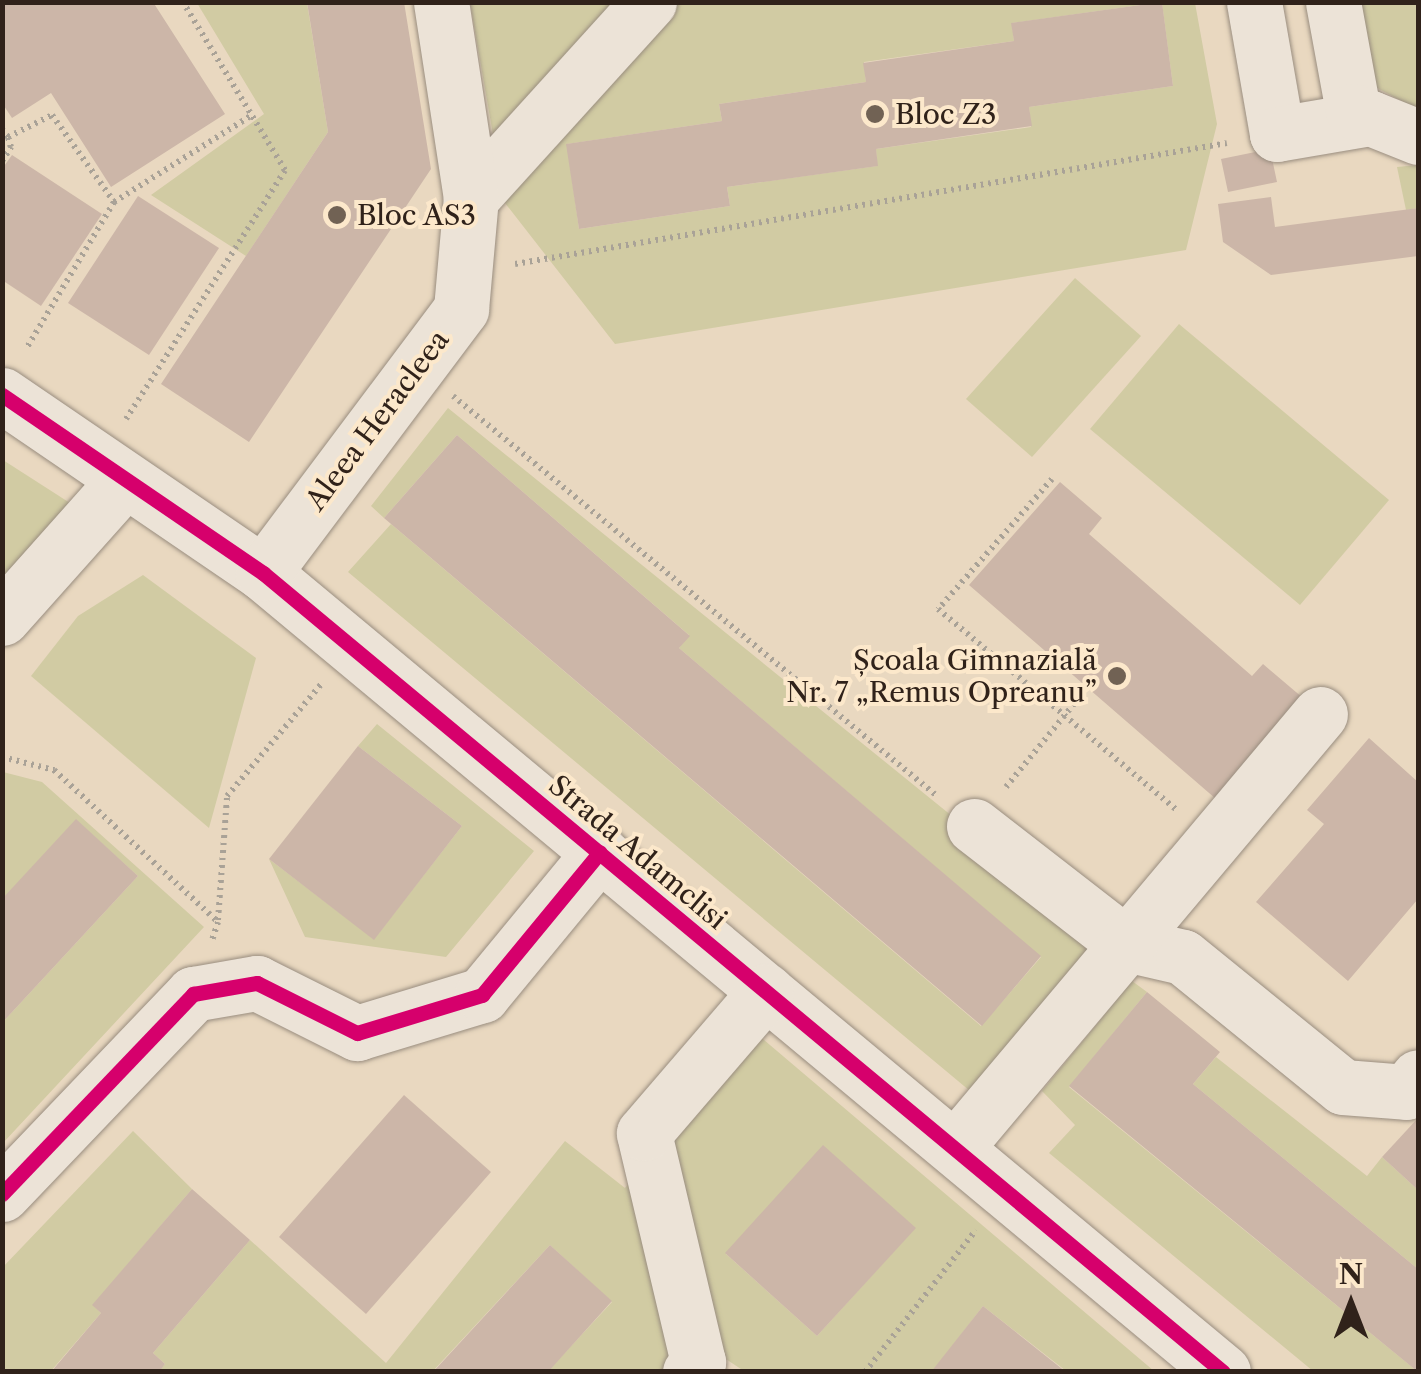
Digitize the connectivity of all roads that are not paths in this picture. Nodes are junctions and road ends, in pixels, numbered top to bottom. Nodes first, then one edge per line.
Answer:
1 (441, 2) edge
2 (649, 2) edge
3 (1254, 2) edge
4 (1333, 2) edge
5 (1395, 127) edge
6 (471, 198) junction
7 (14, 372) edge
8 (125, 480) junction
9 (263, 572) junction
10 (2, 618) edge
11 (1320, 714) dead end
12 (974, 826) road end
13 (600, 852) junction
14 (1126, 944) junction
15 (766, 991) junction
16 (1418, 1078) edge
17 (955, 1148) junction
18 (2, 1194) edge
19 (699, 1368) edge
20 (1223, 1372) edge

1 - 6 street, Aleea Heracleea
2 - 6 street
3 - 5 street
4 - 5 street
6 - 9 street, Aleea Heracleea
7 - 8 street, Strada Adamclisi
8 - 9 street, Strada Adamclisi
8 - 10 street
9 - 13 street, Strada Adamclisi
11 - 14 street
12 - 14 street
13 - 15 street, Strada Adamclisi
13 - 18 street
14 - 16 street
14 - 17 street
15 - 17 street, Strada Adamclisi
15 - 19 street
17 - 20 street, Strada Adamclisi

